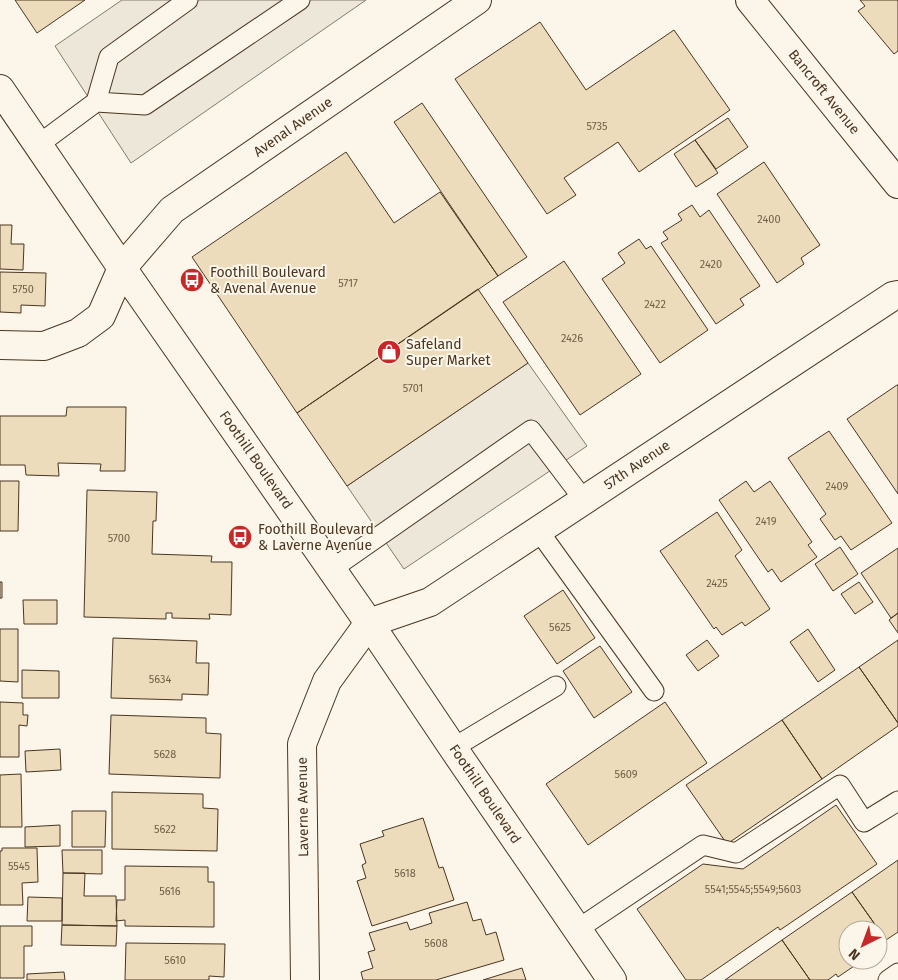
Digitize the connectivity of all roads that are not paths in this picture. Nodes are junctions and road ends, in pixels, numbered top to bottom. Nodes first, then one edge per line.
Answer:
1 (188, 0) edge
2 (300, 0) edge
3 (477, 0) edge
4 (750, 0) edge
5 (0, 89) edge
6 (96, 102) junction
7 (38, 145) junction
8 (898, 184) edge
9 (122, 268) junction
10 (898, 295) edge
11 (0, 346) edge
12 (584, 500) junction
13 (538, 530) junction
14 (332, 569) junction
15 (369, 622) junction
16 (556, 686) dead end
17 (654, 691) dead end
18 (453, 748) junction
19 (898, 801) edge
20 (578, 930) junction
21 (898, 973) edge
22 (305, 980) edge
23 (612, 980) edge
24 (888, 980) edge

1 - 6 lane
2 - 6 lane
3 - 9 street, Avenal Avenue
4 - 8 street, Bancroft Avenue
5 - 7 street, Foothill Boulevard
6 - 7 lane
7 - 9 street, Foothill Boulevard
9 - 11 street, Avenal Avenue
9 - 14 street, Foothill Boulevard
10 - 12 street, 57th Avenue
12 - 13 street, 57th Avenue
12 - 14 lane
13 - 15 street, 57th Avenue
13 - 17 lane
14 - 15 street, Foothill Boulevard
15 - 18 street, Foothill Boulevard
15 - 22 street, Laverne Avenue
16 - 18 lane
18 - 20 street, Foothill Boulevard
19 - 20 lane
20 - 23 street, Foothill Boulevard
21 - 24 lane

